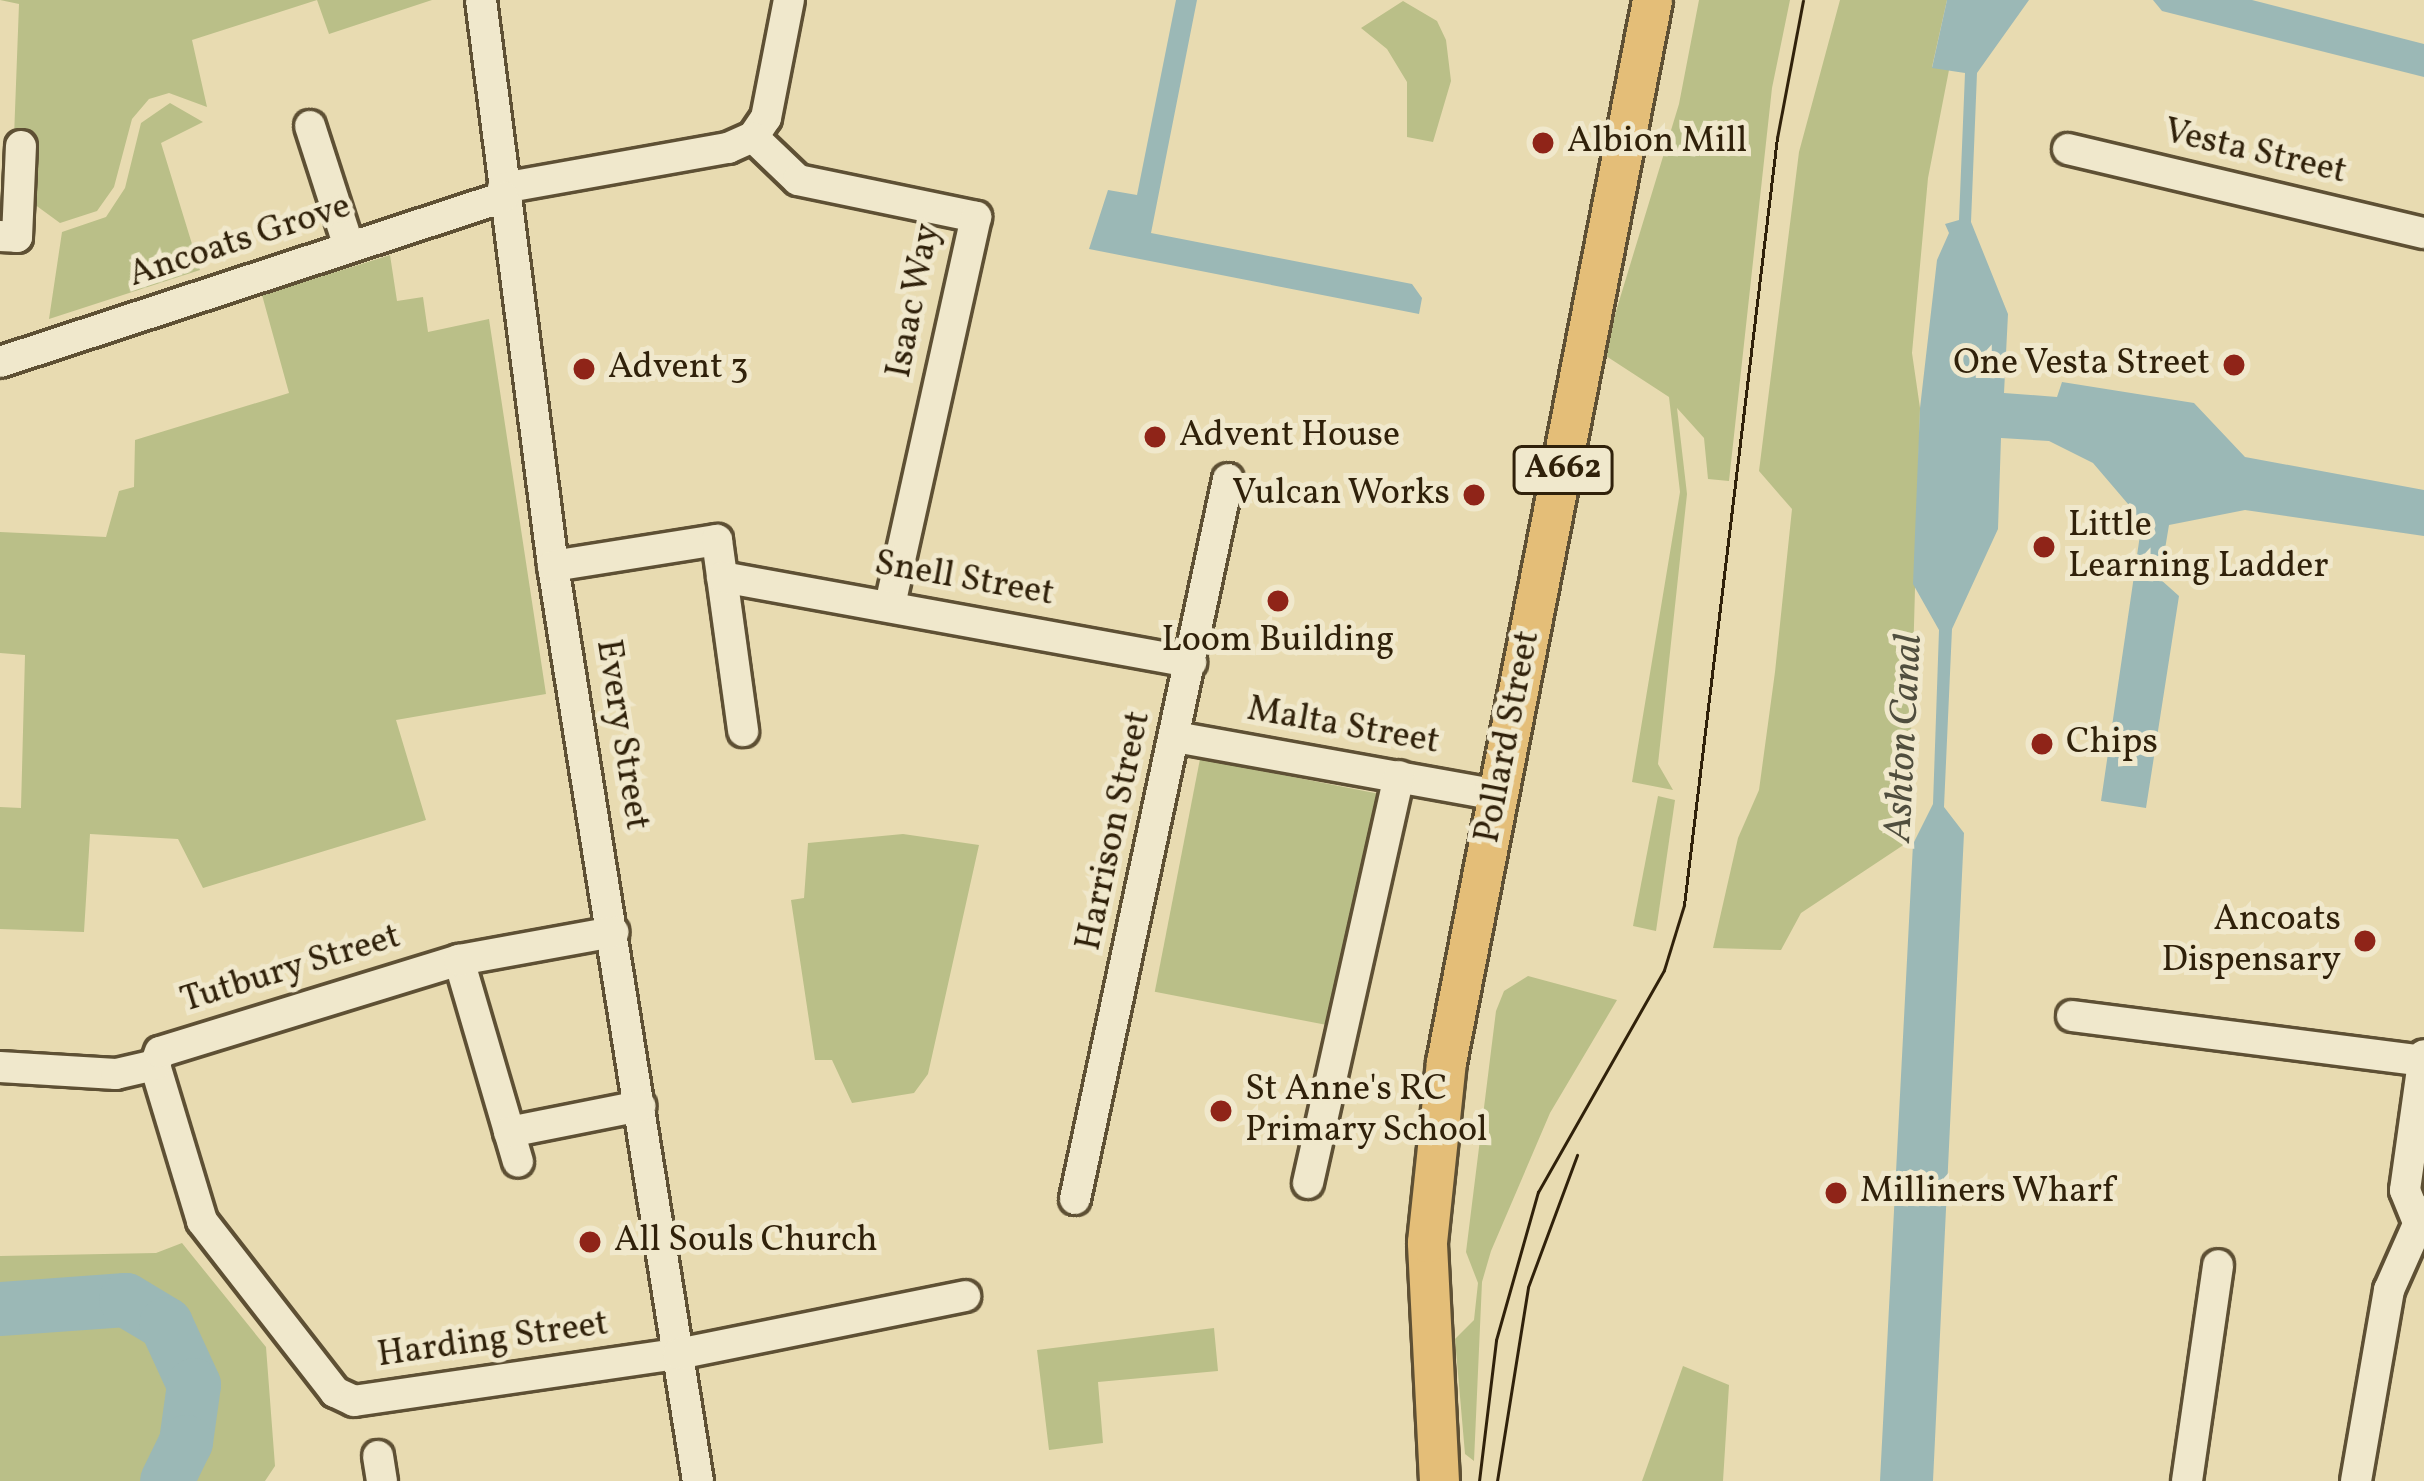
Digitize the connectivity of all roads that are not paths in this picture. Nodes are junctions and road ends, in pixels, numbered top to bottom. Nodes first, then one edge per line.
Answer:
1 (481, 0) edge
2 (788, 0) edge
3 (1652, 0) edge
4 (310, 126) dead end
5 (753, 136) junction
6 (20, 146) dead end
7 (2068, 149) dead end
8 (504, 192) junction
9 (2424, 233) edge
10 (0, 236) edge
11 (349, 248) junction
12 (0, 362) edge
13 (1228, 479) dead end
14 (554, 566) junction
15 (722, 577) junction
16 (890, 606) junction
17 (1191, 662) junction
18 (743, 731) dead end
19 (1175, 737) junction
20 (1399, 776) junction
21 (1496, 795) junction
22 (613, 932) junction
23 (459, 959) junction
24 (2072, 1016) dead end
25 (2424, 1058) edge
26 (155, 1065) junction
27 (0, 1067) edge
28 (640, 1106) junction
29 (1308, 1183) dead end
30 (1075, 1199) dead end
31 (2422, 1217) edge
32 (2218, 1265) dead end
33 (965, 1296) dead end
34 (678, 1354) junction
35 (698, 1481) edge
36 (1439, 1481) edge
37 (2187, 1481) edge
38 (2356, 1481) edge

1 - 8 street, Every Street
2 - 5 street
3 - 21 main road, Pollard Street / A662
4 - 11 street
5 - 8 street
5 - 16 street, Isaac Way
6 - 10 street
7 - 9 street, Vesta Street
8 - 11 street, Ancoats Grove
8 - 14 street, Every Street
11 - 12 street, Ancoats Grove
13 - 17 street, Harrison Street
14 - 15 street
14 - 22 street, Every Street
15 - 16 street, Snell Street
15 - 18 street
16 - 17 street, Snell Street
17 - 19 street, Harrison Street
19 - 20 street, Malta Street
19 - 30 street, Harrison Street
20 - 21 street, Malta Street
20 - 29 street
21 - 36 main road, Pollard Street / A662
22 - 23 street, Tutbury Street
22 - 28 street, Every Street
23 - 26 street, Tutbury Street
23 - 28 street
24 - 25 street
25 - 31 street
26 - 27 street, Tutbury Street
26 - 34 street, Harding Street
28 - 34 street, Every Street
31 - 38 street
32 - 37 street
33 - 34 street, Harding Street
34 - 35 street, Every Street

